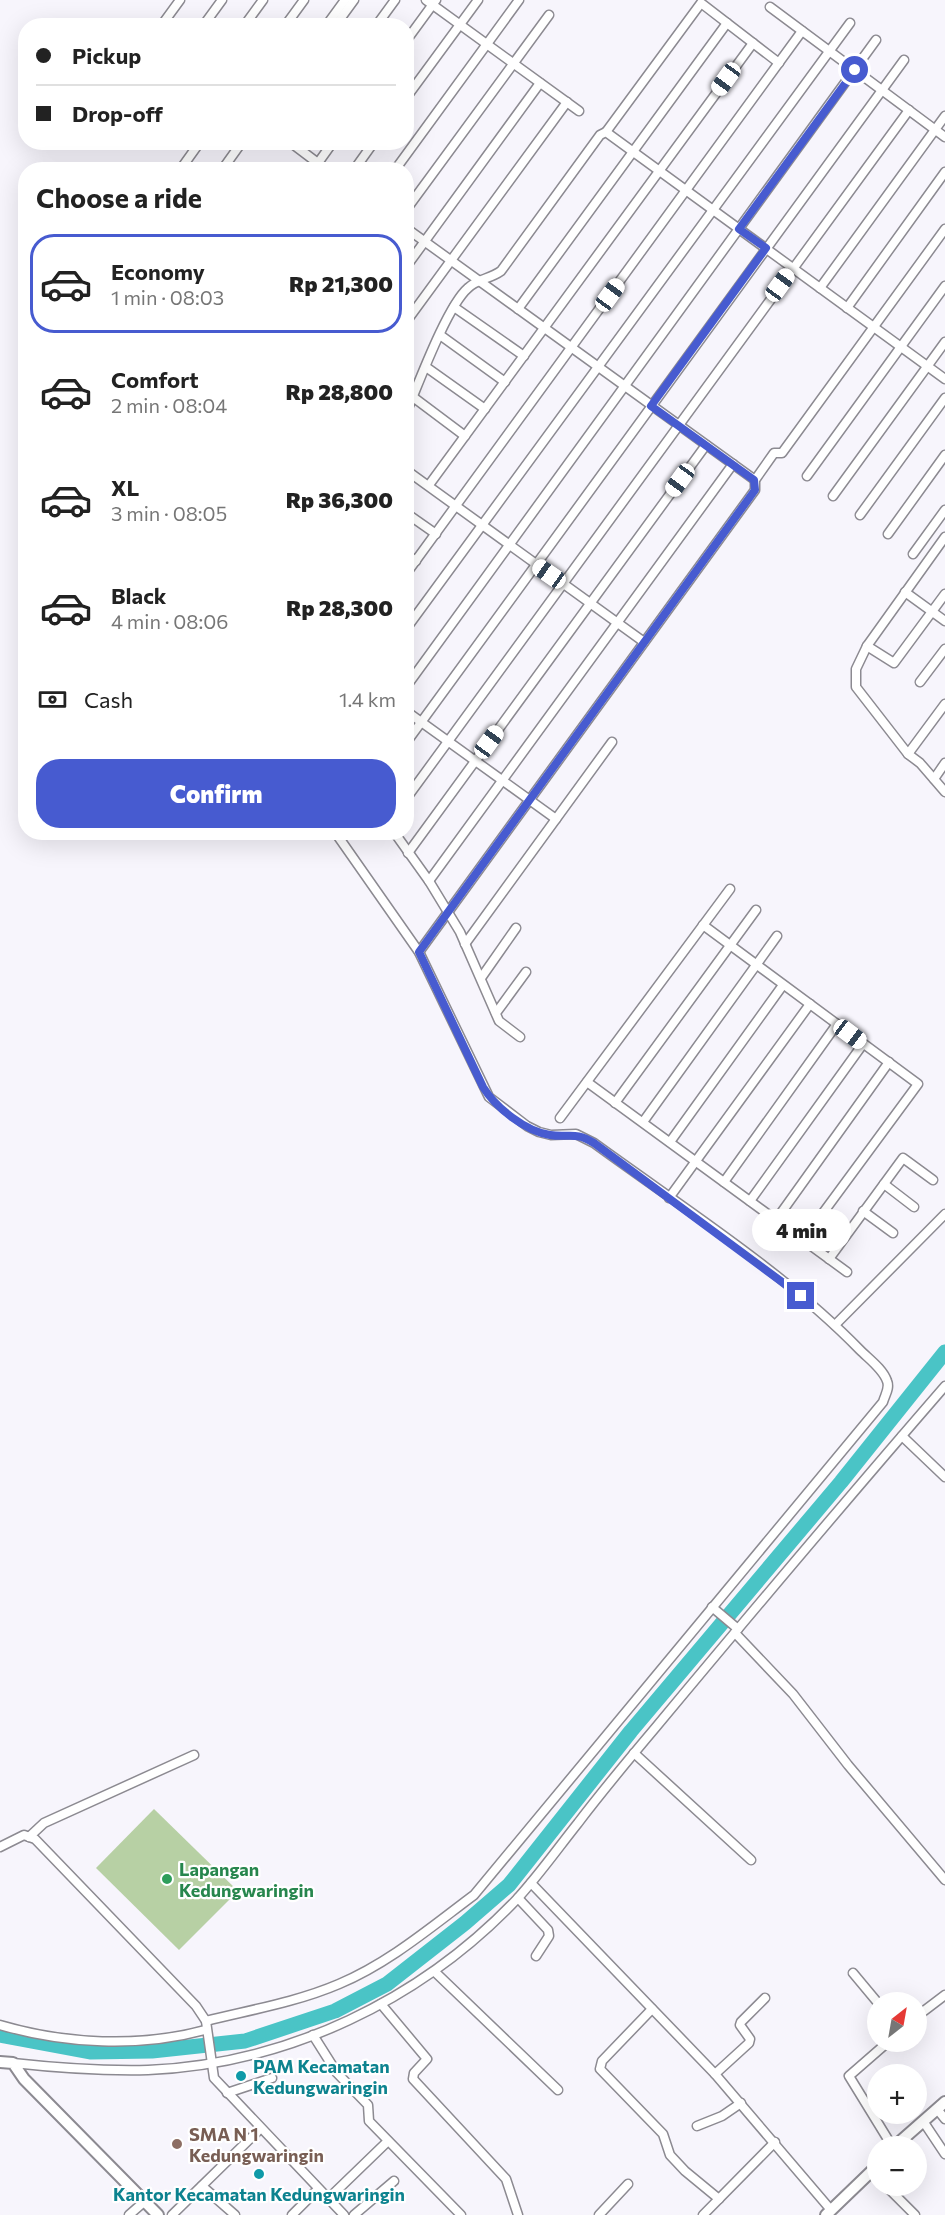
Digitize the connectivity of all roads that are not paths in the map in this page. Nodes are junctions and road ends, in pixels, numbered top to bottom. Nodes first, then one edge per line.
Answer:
1 (180, 0) edge
2 (222, 0) edge
3 (263, 0) edge
4 (304, 0) edge
5 (345, 0) edge
6 (354, 0) edge
7 (395, 0) edge
8 (478, 0) edge
9 (519, 0) edge
10 (431, 2) edge
11 (770, 7) dead end
12 (549, 15) dead end
13 (167, 18) edge
14 (209, 18) edge
15 (250, 18) edge
16 (291, 18) edge
17 (332, 18) edge
18 (341, 18) edge
19 (382, 18) edge
20 (727, 23) junction
21 (850, 23) dead end
22 (460, 25) junction
23 (414, 29) edge
24 (802, 32) junction
25 (876, 40) dead end
26 (753, 43) junction
27 (487, 44) junction
28 (829, 51) junction
29 (904, 60) dead end
30 (513, 63) junction
31 (779, 63) junction
32 (855, 70) junction
33 (540, 83) junction
34 (414, 87) edge
35 (882, 90) junction
36 (567, 102) junction
37 (909, 110) junction
38 (579, 111) dead end
39 (945, 116) edge
40 (935, 129) junction
41 (606, 132) junction
42 (945, 136) edge
43 (414, 144) edge
44 (298, 150) edge
45 (633, 151) junction
46 (311, 162) edge
47 (659, 170) junction
48 (945, 172) edge
49 (686, 190) junction
50 (414, 199) edge
51 (713, 210) junction
52 (739, 229) junction
53 (945, 229) edge
54 (414, 234) edge
55 (425, 242) junction
56 (766, 248) junction
57 (414, 256) edge
58 (452, 261) junction
59 (793, 268) junction
60 (479, 281) junction
61 (945, 286) edge
62 (820, 288) junction
63 (454, 307) junction
64 (847, 308) junction
65 (518, 309) junction
66 (414, 311) edge
67 (544, 327) junction
68 (874, 327) junction
69 (440, 334) junction
70 (945, 342) edge
71 (572, 347) junction
72 (901, 347) junction
73 (524, 356) junction
74 (927, 366) junction
75 (426, 367) junction
76 (598, 367) junction
77 (945, 379) edge
78 (505, 382) junction
79 (625, 387) junction
80 (414, 395) edge
81 (414, 398) edge
82 (945, 398) edge
83 (651, 406) junction
84 (485, 409) junction
85 (678, 425) junction
86 (465, 436) junction
87 (706, 444) junction
88 (945, 455) edge
89 (733, 464) junction
90 (414, 475) edge
91 (807, 476) dead end
92 (754, 480) junction
93 (429, 485) junction
94 (833, 496) dead end
95 (456, 506) junction
96 (945, 510) edge
97 (860, 515) dead end
98 (414, 519) edge
99 (482, 526) junction
100 (436, 534) junction
101 (888, 534) dead end
102 (945, 537) edge
103 (509, 545) junction
104 (913, 554) dead end
105 (416, 561) joint
106 (414, 564) edge
107 (536, 564) junction
108 (563, 583) junction
109 (905, 592) junction
110 (945, 594) edge
111 (590, 603) junction
112 (932, 612) junction
113 (414, 618) edge
114 (945, 621) edge
115 (617, 622) junction
116 (644, 642) junction
117 (867, 646) junction
118 (945, 649) edge
119 (414, 676) edge
120 (920, 682) dead end
121 (945, 704) edge
122 (414, 716) edge
123 (422, 722) junction
124 (414, 732) edge
125 (448, 741) junction
126 (612, 742) dead end
127 (908, 754) junction
128 (475, 761) junction
129 (945, 763) edge
130 (934, 779) junction
131 (502, 780) junction
132 (414, 788) edge
133 (945, 792) edge
134 (529, 800) junction
135 (556, 819) junction
136 (341, 840) edge
137 (399, 840) edge
138 (408, 853) junction
139 (429, 881) junction
140 (730, 889) dead end
141 (756, 910) dead end
142 (448, 911) junction
143 (703, 926) junction
144 (516, 928) dead end
145 (777, 936) dead end
146 (465, 944) junction
147 (730, 946) junction
148 (419, 952) junction
149 (756, 965) junction
150 (526, 972) dead end
151 (481, 978) junction
152 (783, 985) junction
153 (810, 1004) junction
154 (496, 1013) junction
155 (837, 1024) junction
156 (520, 1037) dead end
157 (863, 1044) junction
158 (889, 1062) junction
159 (587, 1082) junction
160 (615, 1103) junction
161 (560, 1118) dead end
162 (643, 1122) junction
163 (670, 1142) junction
164 (696, 1161) junction
165 (933, 1180) dead end
166 (724, 1182) junction
167 (884, 1184) junction
168 (669, 1198) junction
169 (750, 1201) junction
170 (914, 1207) dead end
171 (863, 1212) junction
172 (945, 1214) edge
173 (776, 1220) junction
174 (893, 1233) dead end
175 (803, 1240) junction
176 (829, 1258) junction
177 (847, 1272) dead end
178 (835, 1324) junction
179 (945, 1386) edge
180 (902, 1436) junction
181 (945, 1477) edge
182 (716, 1610) junction
183 (737, 1630) junction
184 (634, 1753) junction
185 (194, 1755) dead end
186 (29, 1837) junction
187 (0, 1847) edge
188 (751, 1860) dead end
189 (945, 1880) edge
190 (531, 1883) junction
191 (518, 1898) junction
192 (536, 1956) dead end
193 (435, 1972) junction
194 (853, 1973) dead end
195 (869, 1992) edge
196 (945, 1995) edge
197 (765, 1998) dead end
198 (381, 2004) junction
199 (652, 2009) junction
200 (927, 2009) edge
201 (0, 2025) edge
202 (205, 2025) junction
203 (313, 2036) junction
204 (877, 2052) edge
205 (210, 2059) junction
206 (0, 2062) edge
207 (13, 2063) junction
208 (715, 2074) junction
209 (272, 2078) dead end
210 (558, 2090) dead end
211 (227, 2093) junction
212 (741, 2103) junction
213 (941, 2105) edge
214 (927, 2117) edge
215 (945, 2119) edge
216 (920, 2124) edge
217 (925, 2124) edge
218 (697, 2126) dead end
219 (260, 2129) junction
220 (888, 2136) edge
221 (906, 2136) edge
222 (388, 2141) junction
223 (775, 2142) junction
224 (945, 2154) edge
225 (867, 2178) edge
226 (394, 2181) dead end
227 (628, 2184) dead end
228 (202, 2186) junction
229 (318, 2188) junction
230 (896, 2196) edge
231 (328, 2199) junction
232 (719, 2199) junction
233 (145, 2201) junction
234 (516, 2211) edge
235 (829, 2212) edge
236 (455, 2213) edge
237 (129, 2215) edge
238 (158, 2215) edge
239 (172, 2215) edge
240 (235, 2215) edge
241 (292, 2215) edge
242 (344, 2215) edge
243 (354, 2215) edge
244 (505, 2215) edge
245 (598, 2215) edge
246 (704, 2215) edge
247 (915, 2215) edge

1 - 13 street
2 - 14 street
3 - 15 street
4 - 16 street
5 - 17 street
6 - 18 street
7 - 19 street
8 - 22 street
9 - 27 street
10 - 22 street
10 - 23 street
11 - 24 street
12 - 30 street
20 - 26 street
20 - 41 street
20 - 45 street
21 - 28 street
22 - 27 street
22 - 34 street
24 - 28 street
24 - 31 street
25 - 32 street
26 - 31 street
26 - 47 street
27 - 30 street
27 - 43 street
28 - 32 street
28 - 51 street
29 - 35 street
30 - 33 street
30 - 50 street
31 - 49 street
32 - 35 street
32 - 52 street
33 - 36 street
33 - 55 street
35 - 37 street
35 - 56 street
36 - 38 street
36 - 58 street
37 - 40 street
37 - 59 street
39 - 40 street
40 - 42 street
40 - 62 street
41 - 45 street
41 - 60 street
44 - 46 street
45 - 47 street
45 - 65 street
47 - 49 street
47 - 67 street
48 - 64 street
49 - 51 street
49 - 71 street
51 - 52 street
51 - 76 street
52 - 56 street
52 - 79 street
53 - 68 street
54 - 55 street
55 - 57 street
55 - 58 street
56 - 59 street
56 - 83 street
58 - 60 street
58 - 66 street
59 - 62 street
59 - 85 street
60 - 63 street
60 - 65 street
61 - 72 street
62 - 64 street
63 - 69 street
63 - 73 street
64 - 68 street
65 - 67 street
67 - 71 street
67 - 73 street
68 - 72 street
68 - 92 street
69 - 75 street
69 - 78 street
70 - 74 street
71 - 76 street
71 - 95 street
72 - 74 street
72 - 91 street
73 - 78 street
74 - 77 street
74 - 94 street
75 - 80 street
75 - 84 street
76 - 79 street
76 - 99 street
78 - 84 street
79 - 83 street
79 - 103 street
81 - 86 street
82 - 97 street
83 - 85 street
83 - 107 street
84 - 86 street
85 - 87 street
85 - 108 street
86 - 93 street
87 - 89 street
87 - 111 street
88 - 101 street
89 - 92 street
89 - 115 street
90 - 93 street
92 - 116 street
93 - 95 street
95 - 99 street
95 - 100 street
96 - 104 street
98 - 100 street
99 - 103 street
99 - 113 street
100 - 105 street
102 - 109 street
103 - 107 street
103 - 119 street
105 - 106 street
107 - 108 street
107 - 123 street
108 - 111 street
108 - 125 street
109 - 112 street
109 - 117 street
110 - 112 street
111 - 115 street
111 - 128 street
112 - 114 street
112 - 117 street
115 - 116 street
115 - 131 street
116 - 134 street
117 - 127 street
118 - 120 street
121 - 127 street
122 - 123 street
123 - 124 street
123 - 125 street
125 - 128 street
125 - 132 street
126 - 135 street
127 - 130 street
128 - 131 street
128 - 138 street
129 - 130 street
130 - 133 street
131 - 134 street
131 - 139 street
134 - 135 street
134 - 142 street
135 - 146 street
136 - 148 street
137 - 138 street
138 - 139 street
139 - 142 street
140 - 143 street
141 - 147 street
142 - 146 street
142 - 148 street
143 - 147 street
143 - 159 street
144 - 151 street
145 - 149 street
146 - 151 street
147 - 149 street
147 - 160 street
148 - 168 street
149 - 152 street
149 - 162 street
150 - 154 street
151 - 154 street
152 - 153 street
152 - 163 street
153 - 155 street
153 - 164 street
154 - 156 street
155 - 157 street
155 - 166 street
157 - 158 street
157 - 169 street
158 - 173 street
158 - 175 street
159 - 160 street
159 - 161 street
160 - 162 street
162 - 163 street
163 - 164 street
164 - 166 street
164 - 168 street
165 - 167 street
166 - 169 street
167 - 170 street
167 - 171 street
168 - 178 street
169 - 173 street
171 - 174 street
171 - 176 street
172 - 178 street
173 - 175 street
175 - 176 street
176 - 177 street
178 - 182 street
179 - 180 street
180 - 181 street
180 - 183 street
182 - 183 street
182 - 202 street
183 - 184 street
183 - 189 street
184 - 188 street
184 - 190 street
185 - 186 street
186 - 187 street
186 - 202 street
190 - 191 street
190 - 199 street
191 - 192 street
191 - 193 street
193 - 198 street
193 - 210 street
194 - 195 street
196 - 200 street
197 - 208 street
198 - 203 street
198 - 234 street
199 - 208 street
199 - 232 street
201 - 202 street
202 - 205 street
203 - 205 street
203 - 222 street
204 - 220 street
205 - 207 street
205 - 211 street
206 - 207 main road
207 - 233 main road
208 - 212 street
209 - 211 street
211 - 219 street
212 - 218 street
212 - 223 street
213 - 214 main road
213 - 215 street
216 - 221 main road
217 - 224 street
219 - 228 street
219 - 229 street
222 - 231 street
222 - 236 street
223 - 232 street
223 - 235 street
225 - 235 main road
226 - 243 street
227 - 245 street
228 - 239 street
228 - 240 street
229 - 231 street
229 - 241 street
230 - 247 street
231 - 242 street
232 - 246 street
233 - 237 street
233 - 238 main road
234 - 244 street

